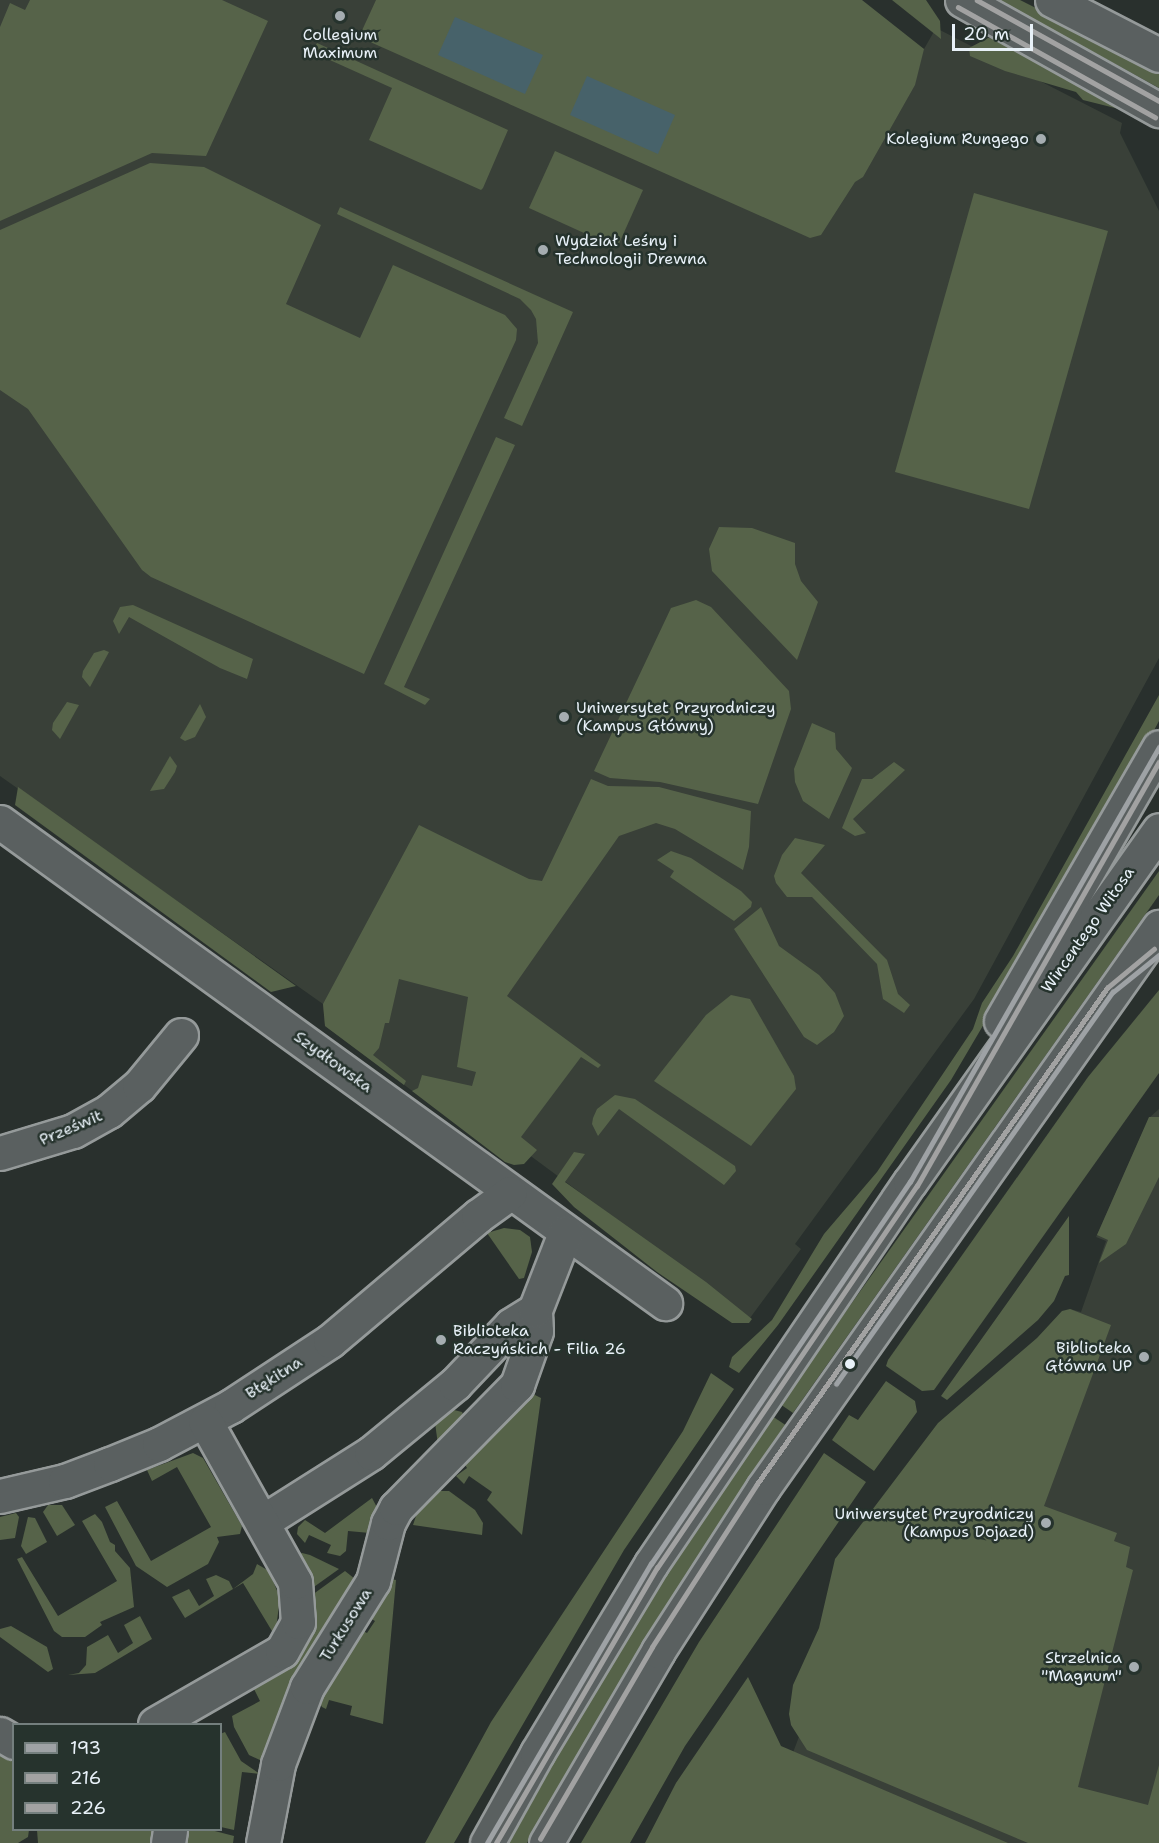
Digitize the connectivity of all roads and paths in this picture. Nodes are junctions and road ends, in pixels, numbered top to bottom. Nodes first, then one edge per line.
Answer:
1 (962, 0) edge
2 (1052, 0) edge
3 (1159, 55) edge
4 (1159, 110) edge
5 (1159, 747) edge
6 (0, 822) edge
7 (1159, 830) edge
8 (1159, 927) edge
9 (1159, 955) edge
10 (1113, 992) junction
11 (181, 1035) dead end
12 (0, 1152) edge
13 (910, 1182) junction
14 (510, 1193) junction
15 (565, 1233) junction
16 (665, 1303) dead end
17 (535, 1310) junction
18 (205, 1421) junction
19 (0, 1496) edge
20 (262, 1521) junction
21 (158, 1723) edge
22 (263, 1843) edge
23 (487, 1843) edge
24 (546, 1843) edge

1 - 4 street
2 - 3 street
5 - 13 street
6 - 14 street, Szydłowska
7 - 13 street, Wincentego Witosa
8 - 10 street
9 - 10 street
10 - 24 street
11 - 12 street, Prześwit
13 - 23 street, Wincentego Witosa
14 - 15 street, Szydłowska
14 - 18 street, Błękitna
15 - 16 street, Szydłowska
15 - 17 street, Turkusowa
17 - 20 street
17 - 22 street, Turkusowa
18 - 19 street, Błękitna
18 - 20 street
20 - 21 street

